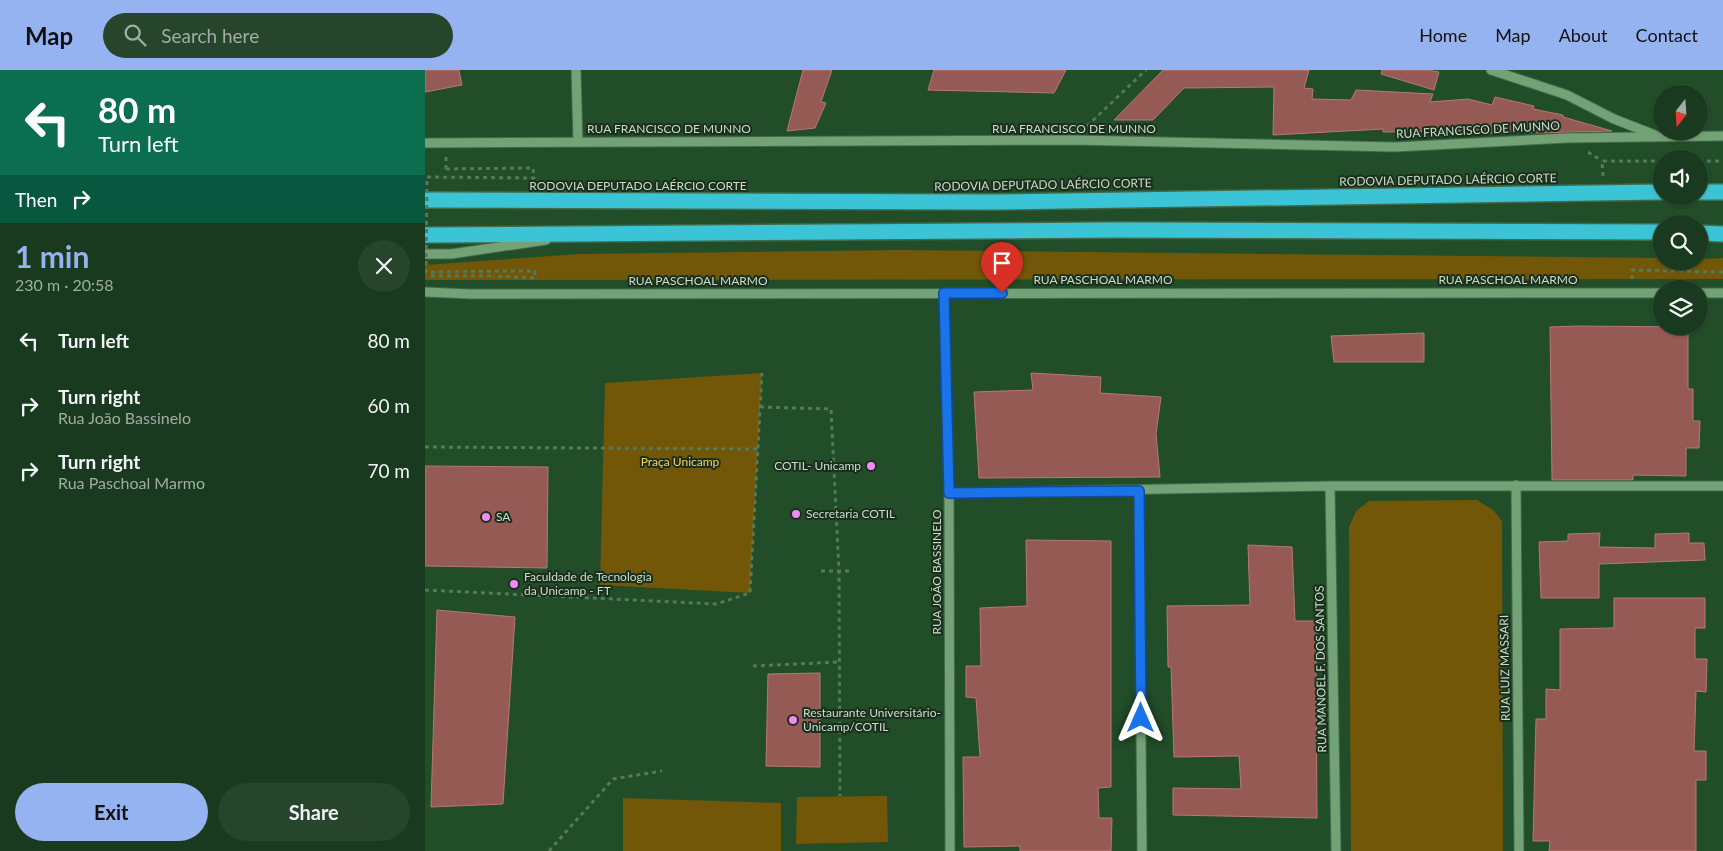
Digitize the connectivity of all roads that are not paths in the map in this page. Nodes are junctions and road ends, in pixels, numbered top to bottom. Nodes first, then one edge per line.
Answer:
1 (576, 70) edge
2 (1491, 70) edge
3 (1653, 134) edge
4 (1708, 136) edge
5 (1723, 136) edge
6 (1653, 137) edge
7 (578, 142) junction
8 (425, 143) edge
9 (1653, 192) edge
10 (1708, 192) edge
11 (1723, 192) edge
12 (425, 200) edge
13 (1653, 232) edge
14 (1708, 233) edge
15 (425, 234) edge
16 (592, 234) junction
17 (1723, 234) edge
18 (425, 254) edge
19 (425, 292) edge
20 (944, 293) junction
21 (1653, 293) edge
22 (1708, 293) edge
23 (1723, 293) edge
24 (1516, 485) junction
25 (1330, 486) junction
26 (1723, 486) edge
27 (1139, 491) junction
28 (949, 493) junction
29 (950, 851) edge
30 (1142, 851) edge
31 (1336, 851) edge
32 (1519, 851) edge

1 - 7 street
2 - 3 street
4 - 5 street, RUA FRANCISCO DE MUNNO
6 - 7 street, RUA FRANCISCO DE MUNNO
7 - 8 street, RUA FRANCISCO DE MUNNO
9 - 12 highway, RODOVIA DEPUTADO LAÉRCIO CORTE
10 - 11 highway
13 - 16 highway
14 - 17 highway
15 - 16 highway
16 - 18 street
19 - 20 street, RUA PASCHOAL MARMO
20 - 21 street, RUA PASCHOAL MARMO
20 - 28 street, RUA JOÃO BASSINELO
22 - 23 street
24 - 25 street
24 - 26 street
24 - 32 street, RUA LUIZ MASSARI
25 - 27 street
25 - 31 street, RUA MANOEL F. DOS SANTOS
27 - 28 street
27 - 30 street
28 - 29 street, RUA JOÃO BASSINELO

